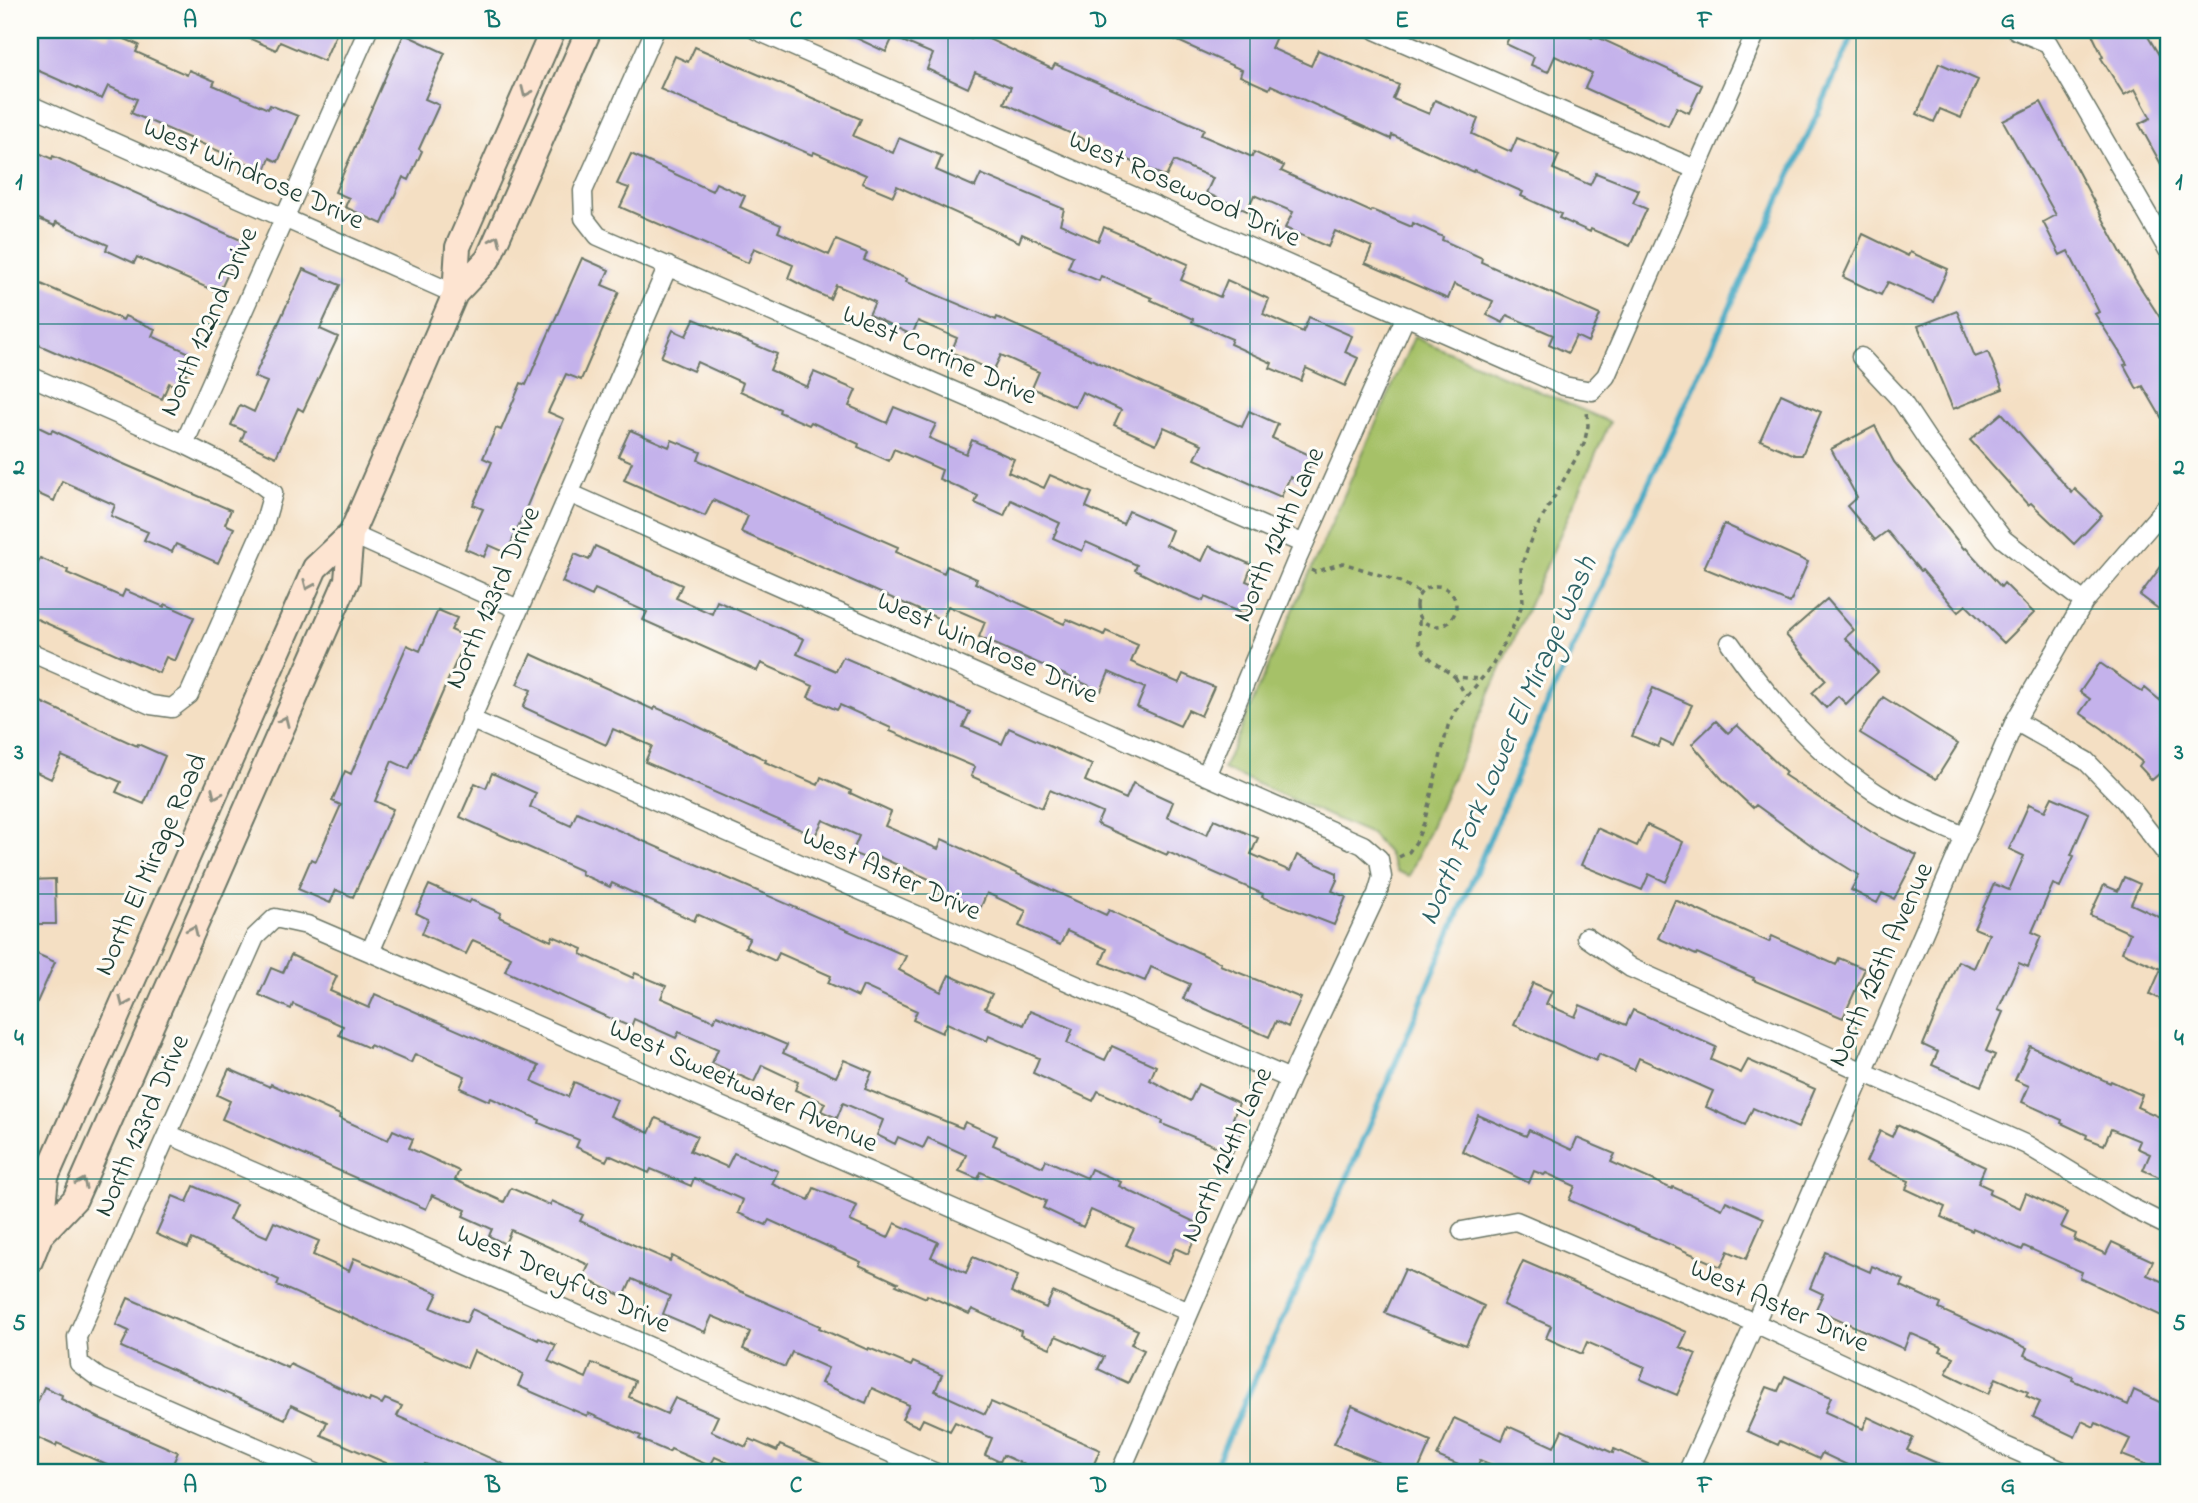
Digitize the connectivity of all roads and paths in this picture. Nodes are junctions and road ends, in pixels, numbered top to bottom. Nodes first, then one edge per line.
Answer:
1 (368, 30) edge
2 (553, 30) edge
3 (589, 30) edge
4 (655, 30) edge
5 (757, 30) edge
6 (1375, 30) edge
7 (1757, 30) edge
8 (2016, 30) edge
9 (30, 105) edge
10 (1695, 169) junction
11 (285, 218) junction
12 (2168, 250) edge
13 (668, 266) junction
14 (455, 294) junction
15 (1405, 316) junction
16 (1861, 357) dead end
17 (30, 376) edge
18 (1592, 391) junction
19 (184, 444) junction
20 (569, 493) junction
21 (2168, 505) edge
22 (351, 534) junction
23 (1304, 544) junction
24 (1295, 564) junction
25 (1420, 593) junction
26 (2084, 602) junction
27 (518, 609) junction
28 (1419, 618) junction
29 (1730, 643) dead end
30 (30, 652) edge
31 (1455, 677) junction
32 (1481, 679) junction
33 (1466, 696) junction
34 (470, 719) junction
35 (2015, 721) junction
36 (1206, 776) junction
37 (1966, 837) junction
38 (2168, 856) edge
39 (1380, 859) junction
40 (275, 918) joint
41 (1586, 937) dead end
42 (370, 952) junction
43 (1864, 1071) junction
44 (1290, 1079) junction
45 (168, 1134) junction
46 (2168, 1226) edge
47 (1462, 1231) dead end
48 (33, 1232) edge
49 (30, 1261) edge
50 (1188, 1312) junction
51 (1755, 1323) junction
52 (316, 1473) edge
53 (936, 1473) edge
54 (1120, 1473) edge
55 (1687, 1473) edge
56 (2067, 1473) edge

1 - 11 street, North 122nd Drive
2 -> 14 main road, North El Mirage Road
14 -> 3 main road, North El Mirage Road
4 - 13 street, West Corrine Drive
5 - 15 street, West Rosewood Drive
6 - 10 street
7 - 10 street
8 - 12 street
9 - 11 street, West Windrose Drive
10 - 18 street
11 - 14 street, West Windrose Drive
11 - 19 street, North 122nd Drive
13 - 20 street, North 123rd Drive
13 - 23 street, West Corrine Drive
14 - 22 main road, North El Mirage Road
15 - 18 street, West Rosewood Drive
15 - 23 street, North 124th Lane
16 - 26 street
17 - 19 street
18 - 32 path
19 - 30 street
20 - 27 street, North 123rd Drive
20 - 36 street, West Windrose Drive
21 - 26 street, North 126th Avenue
22 - 27 street
22 -> 48 main road, North El Mirage Road
48 -> 22 main road, North El Mirage Road
23 - 24 street, North 124th Lane
24 - 25 path
24 - 36 street, North 124th Lane
25 - 28 path
25 - 28 path
26 - 35 street, North 126th Avenue
27 - 34 street, North 123rd Drive
28 - 31 path
29 - 37 street
31 - 32 path
31 - 33 path
32 - 33 path
33 - 39 path
34 - 42 street, North 123rd Drive
34 - 44 street, West Aster Drive
35 - 37 street, North 126th Avenue
35 - 38 street
36 - 39 street, West Windrose Drive
37 - 43 street, North 126th Avenue
39 - 44 street, North 124th Lane
40 - 42 street, West Sweetwater Avenue
40 - 45 street, North 123rd Drive
41 - 43 street
42 - 50 street, West Sweetwater Avenue
43 - 46 street
43 - 51 street, North 126th Avenue
44 - 50 street, North 124th Lane
45 - 52 street, North 123rd Drive
45 - 53 street, West Dreyfus Drive
47 - 51 street, West Aster Drive
48 - 49 main road, North El Mirage Road
50 - 54 street, North 124th Lane
51 - 55 street, North 126th Avenue
51 - 56 street, West Aster Drive

